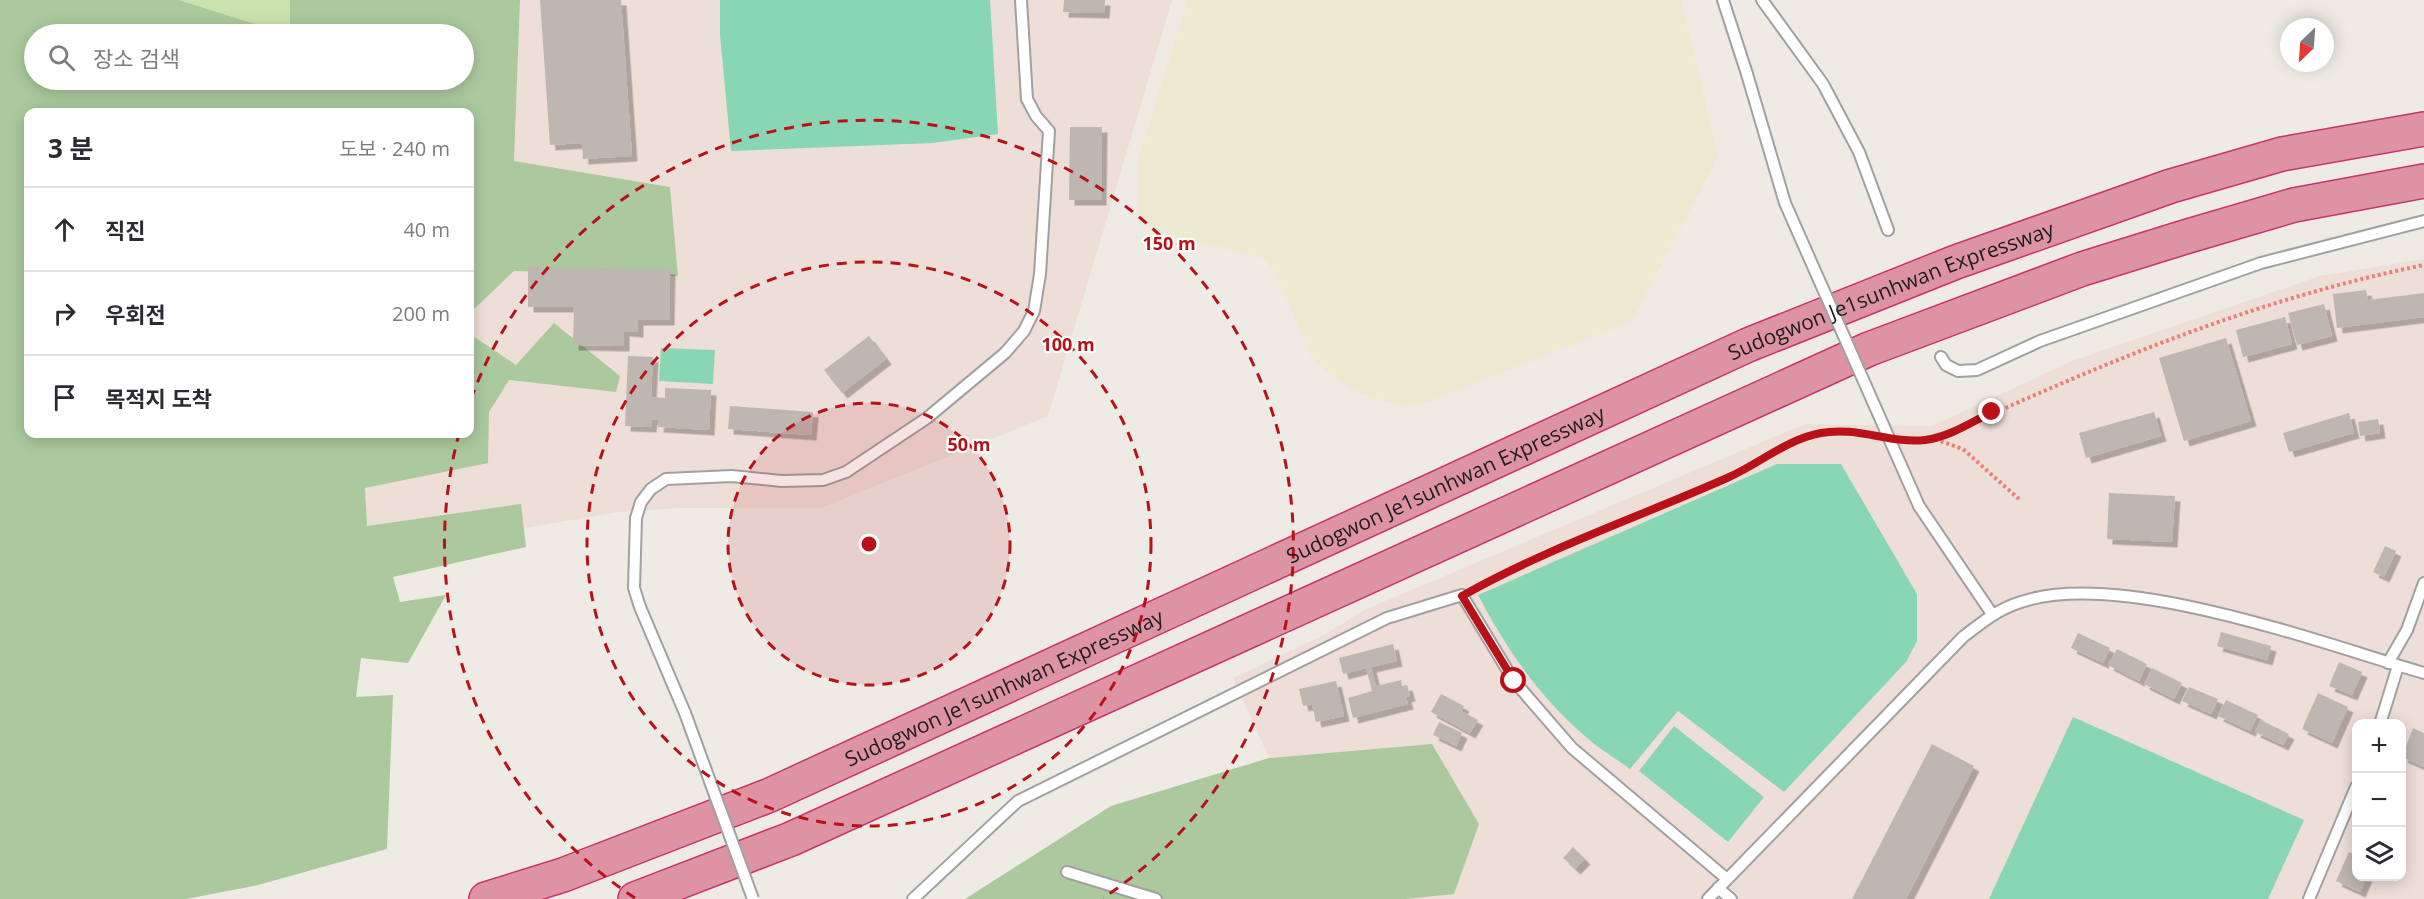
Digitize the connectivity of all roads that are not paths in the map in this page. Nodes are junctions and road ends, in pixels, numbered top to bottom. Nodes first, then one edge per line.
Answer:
1 (1021, 0) edge
2 (1723, 0) edge
3 (1762, 0) edge
4 (2424, 129) edge
5 (2424, 181) edge
6 (2424, 221) edge
7 (1888, 230) dead end
8 (1941, 357) dead end
9 (2424, 583) edge
10 (1992, 614) junction
11 (2393, 664) junction
12 (2424, 673) edge
13 (2381, 719) edge
14 (2352, 797) edge
15 (1067, 872) dead end
16 (1727, 879) junction
17 (1718, 888) junction
18 (486, 899) edge
19 (635, 899) edge
20 (753, 899) edge
21 (913, 899) edge
22 (1156, 899) edge
23 (1708, 899) edge
24 (1731, 899) edge
25 (2309, 899) edge

1 - 20 lane, bridge
2 - 10 lane, bridge
3 - 7 lane
4 - 18 highway, Sudogwon Je1sunhwan Expressway
5 - 19 highway
6 - 8 lane
9 - 11 lane
10 - 11 lane
10 - 16 lane
11 - 12 lane
11 - 13 lane
14 - 25 lane
15 - 22 lane
16 - 17 lane
16 - 21 lane
17 - 23 lane
17 - 24 lane

